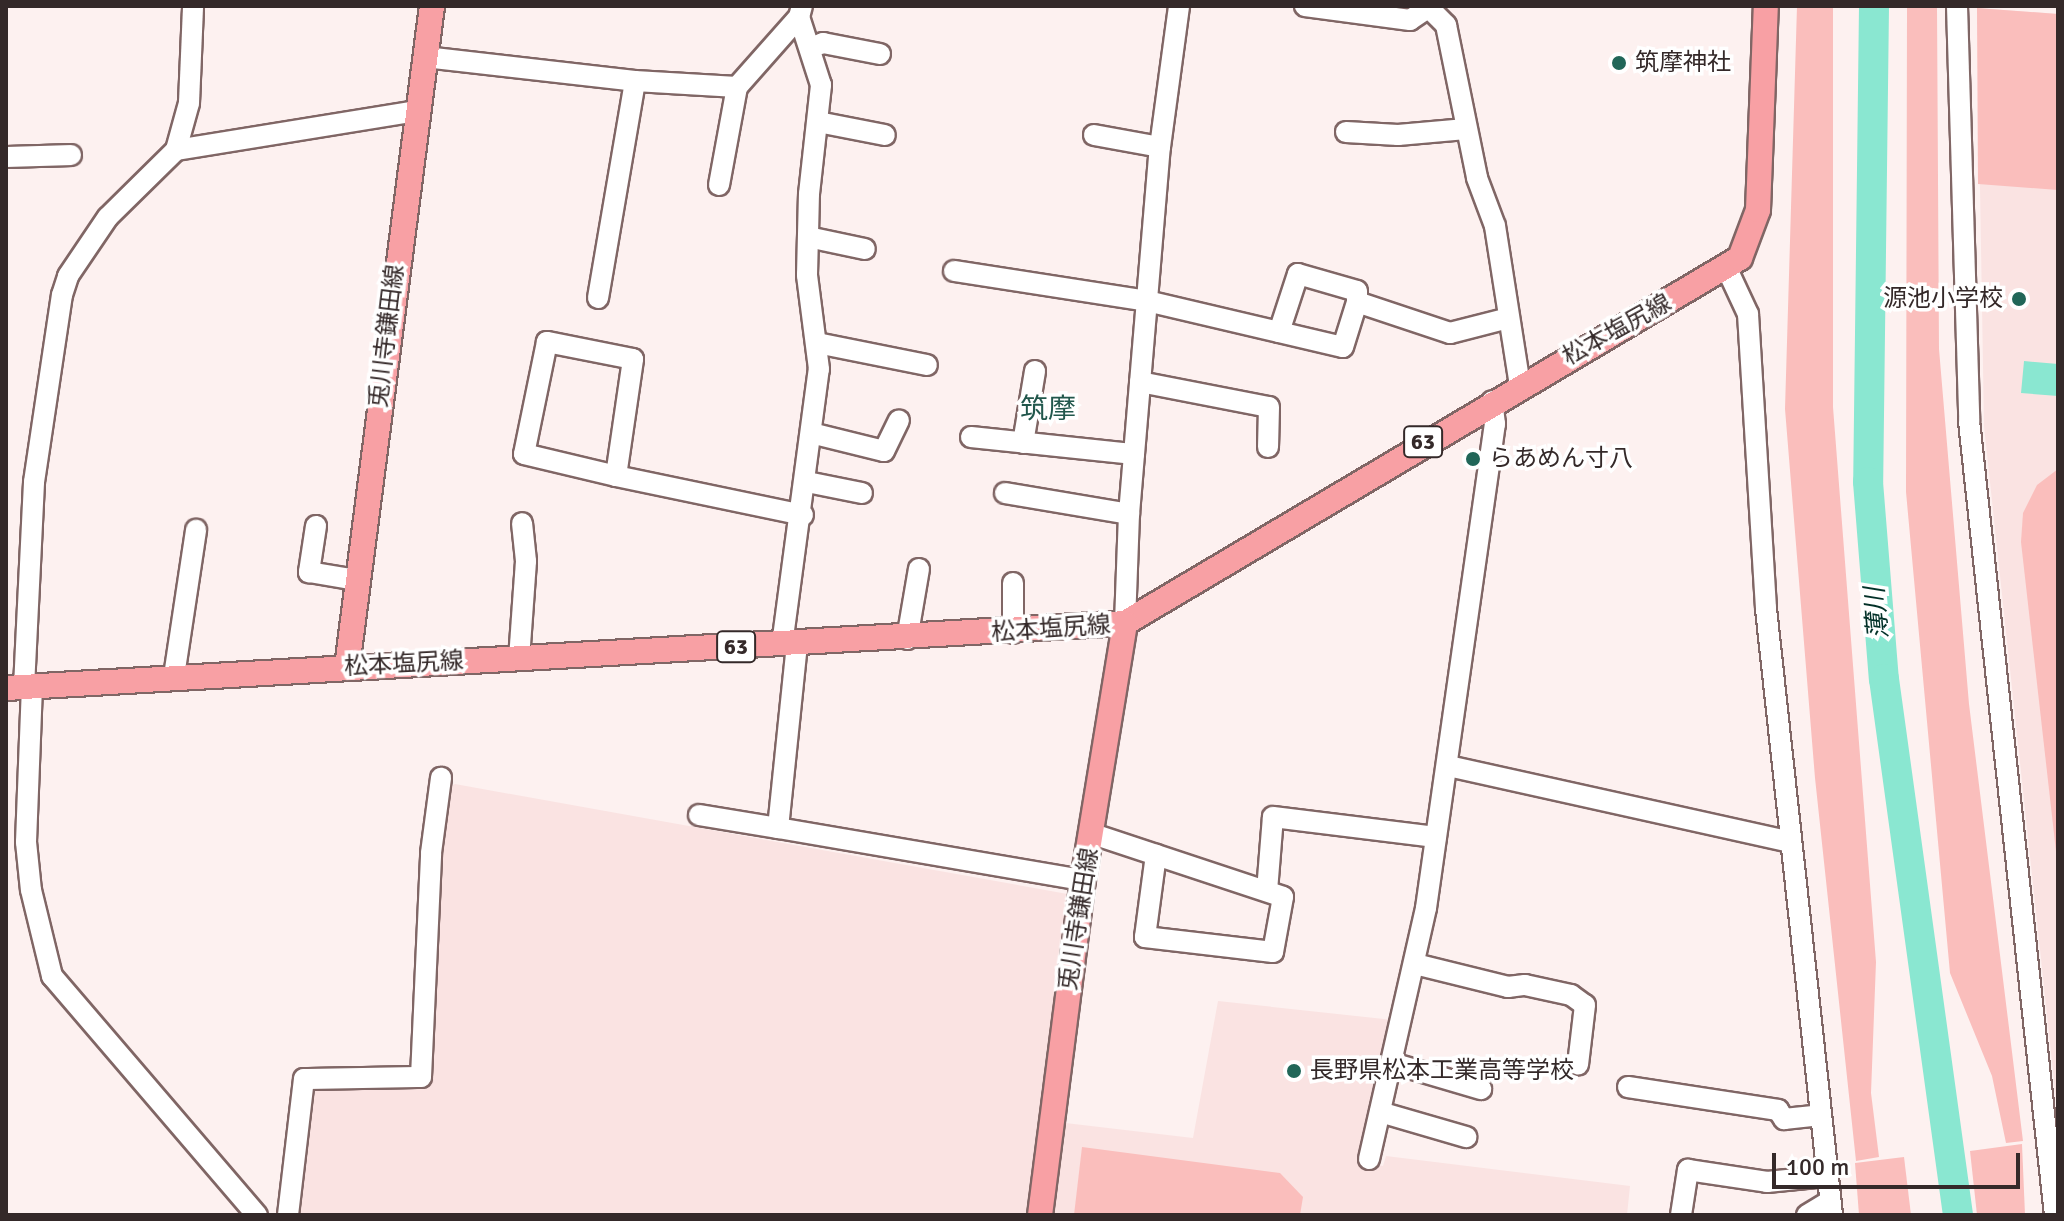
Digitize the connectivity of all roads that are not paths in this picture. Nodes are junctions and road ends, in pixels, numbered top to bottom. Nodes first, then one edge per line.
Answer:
1 (193, 6) edge
2 (432, 6) edge
3 (1179, 6) edge
4 (1305, 6) edge
5 (1766, 6) edge
6 (1957, 6) edge
7 (1430, 8) edge
8 (801, 12) edge
9 (810, 48) junction
10 (880, 54) dead end
11 (425, 57) junction
12 (635, 81) junction
13 (737, 87) junction
14 (417, 111) junction
15 (818, 122) junction
16 (1466, 129) junction
17 (1346, 132) dead end
18 (885, 135) dead end
19 (1094, 135) dead end
20 (1160, 147) junction
21 (176, 150) junction
22 (71, 155) dead end
23 (6, 157) edge
24 (719, 185) dead end
25 (808, 237) junction
26 (865, 249) dead end
27 (1727, 269) junction
28 (954, 271) dead end
29 (598, 298) dead end
30 (1147, 301) junction
31 (1357, 302) junction
32 (1509, 318) junction
33 (1279, 332) junction
34 (817, 343) junction
35 (927, 365) dead end
36 (1140, 382) junction
37 (1039, 383) dead end
38 (1520, 385) junction
39 (1492, 401) junction
40 (899, 420) dead end
41 (811, 433) junction
42 (971, 437) dead end
43 (1023, 443) junction
44 (1268, 447) dead end
45 (1134, 454) junction
46 (616, 476) junction
47 (807, 482) junction
48 (862, 493) dead end
49 (1014, 501) dead end
50 (1129, 514) junction
51 (803, 515) junction
52 (522, 523) dead end
53 (316, 526) dead end
54 (196, 530) dead end
55 (919, 569) dead end
56 (357, 580) junction
57 (1013, 583) dead end
58 (1125, 623) junction
59 (1013, 633) junction
60 (907, 639) junction
61 (790, 644) junction
62 (519, 659) junction
63 (347, 667) junction
64 (174, 676) junction
65 (21, 687) edge
66 (1448, 766) junction
67 (441, 778) dead end
68 (699, 815) dead end
69 (778, 828) junction
70 (1093, 834) junction
71 (1436, 837) junction
72 (1791, 842) junction
73 (1156, 855) junction
74 (1083, 880) junction
75 (1267, 891) junction
76 (1415, 964) junction
77 (1392, 1063) junction
78 (1578, 1065) dead end
79 (1628, 1087) dead end
80 (1481, 1089) dead end
81 (1380, 1112) junction
82 (1821, 1115) junction
83 (1466, 1137) dead end
84 (1369, 1159) dead end
85 (2054, 1163) edge
86 (1827, 1176) junction
87 (1831, 1208) edge
88 (257, 1215) edge
89 (288, 1215) edge
90 (1040, 1215) edge
91 (1681, 1215) edge
92 (1807, 1215) edge
93 (2055, 1215) edge

1 - 21 street
2 - 11 main road, 兎川寺鎌田線
3 - 20 street
4 - 7 street
5 - 27 main road, 松本塩尻線 / 63
6 - 85 street
7 - 16 street
8 - 9 street
8 - 13 street
9 - 10 street
9 - 15 street
11 - 12 street
11 - 14 main road, 兎川寺鎌田線
12 - 13 street
12 - 29 street
13 - 24 street
14 - 21 street
14 - 56 main road, 兎川寺鎌田線
15 - 18 street
15 - 25 street
16 - 17 street
16 - 32 street
19 - 20 street
20 - 30 street
21 - 65 street
22 - 23 street
25 - 26 street
25 - 34 street
27 - 38 main road, 松本塩尻線 / 63
27 - 72 street
28 - 30 street
30 - 33 street
30 - 36 street
31 - 32 street
31 - 33 street
31 - 33 street
32 - 38 street
34 - 35 street
34 - 41 street
36 - 44 street
36 - 45 street
37 - 43 street
38 - 39 main road, 松本塩尻線 / 63
39 - 58 main road, 松本塩尻線 / 63
39 - 66 street
40 - 41 street
41 - 47 street
42 - 43 street
43 - 45 street
45 - 50 street
46 - 46 street
46 - 51 street
47 - 48 street
47 - 51 street
49 - 50 street
50 - 58 street
51 - 61 street
52 - 62 street
53 - 56 street
54 - 64 street
55 - 60 street
56 - 63 main road, 兎川寺鎌田線
57 - 59 street
58 - 59 main road, 松本塩尻線 / 63
58 - 70 main road, 兎川寺鎌田線
59 - 60 main road, 松本塩尻線 / 63
60 - 61 main road, 松本塩尻線 / 63
61 - 62 main road, 松本塩尻線 / 63
61 - 69 street
62 - 63 main road, 松本塩尻線 / 63
63 - 64 main road, 松本塩尻線 / 63
64 - 65 main road, 松本塩尻線 / 63
65 - 88 street
66 - 71 street
66 - 72 street
67 - 89 street
68 - 69 street
69 - 74 street
70 - 73 street
70 - 74 main road, 兎川寺鎌田線
71 - 75 street
71 - 76 street
72 - 82 street
73 - 75 street
73 - 75 street
74 - 90 main road, 兎川寺鎌田線
76 - 77 street
76 - 78 street
77 - 80 street
77 - 81 street
79 - 82 street
81 - 83 street
81 - 84 street
82 - 86 street
85 - 93 street
86 - 87 street
86 - 91 street
87 - 92 street

